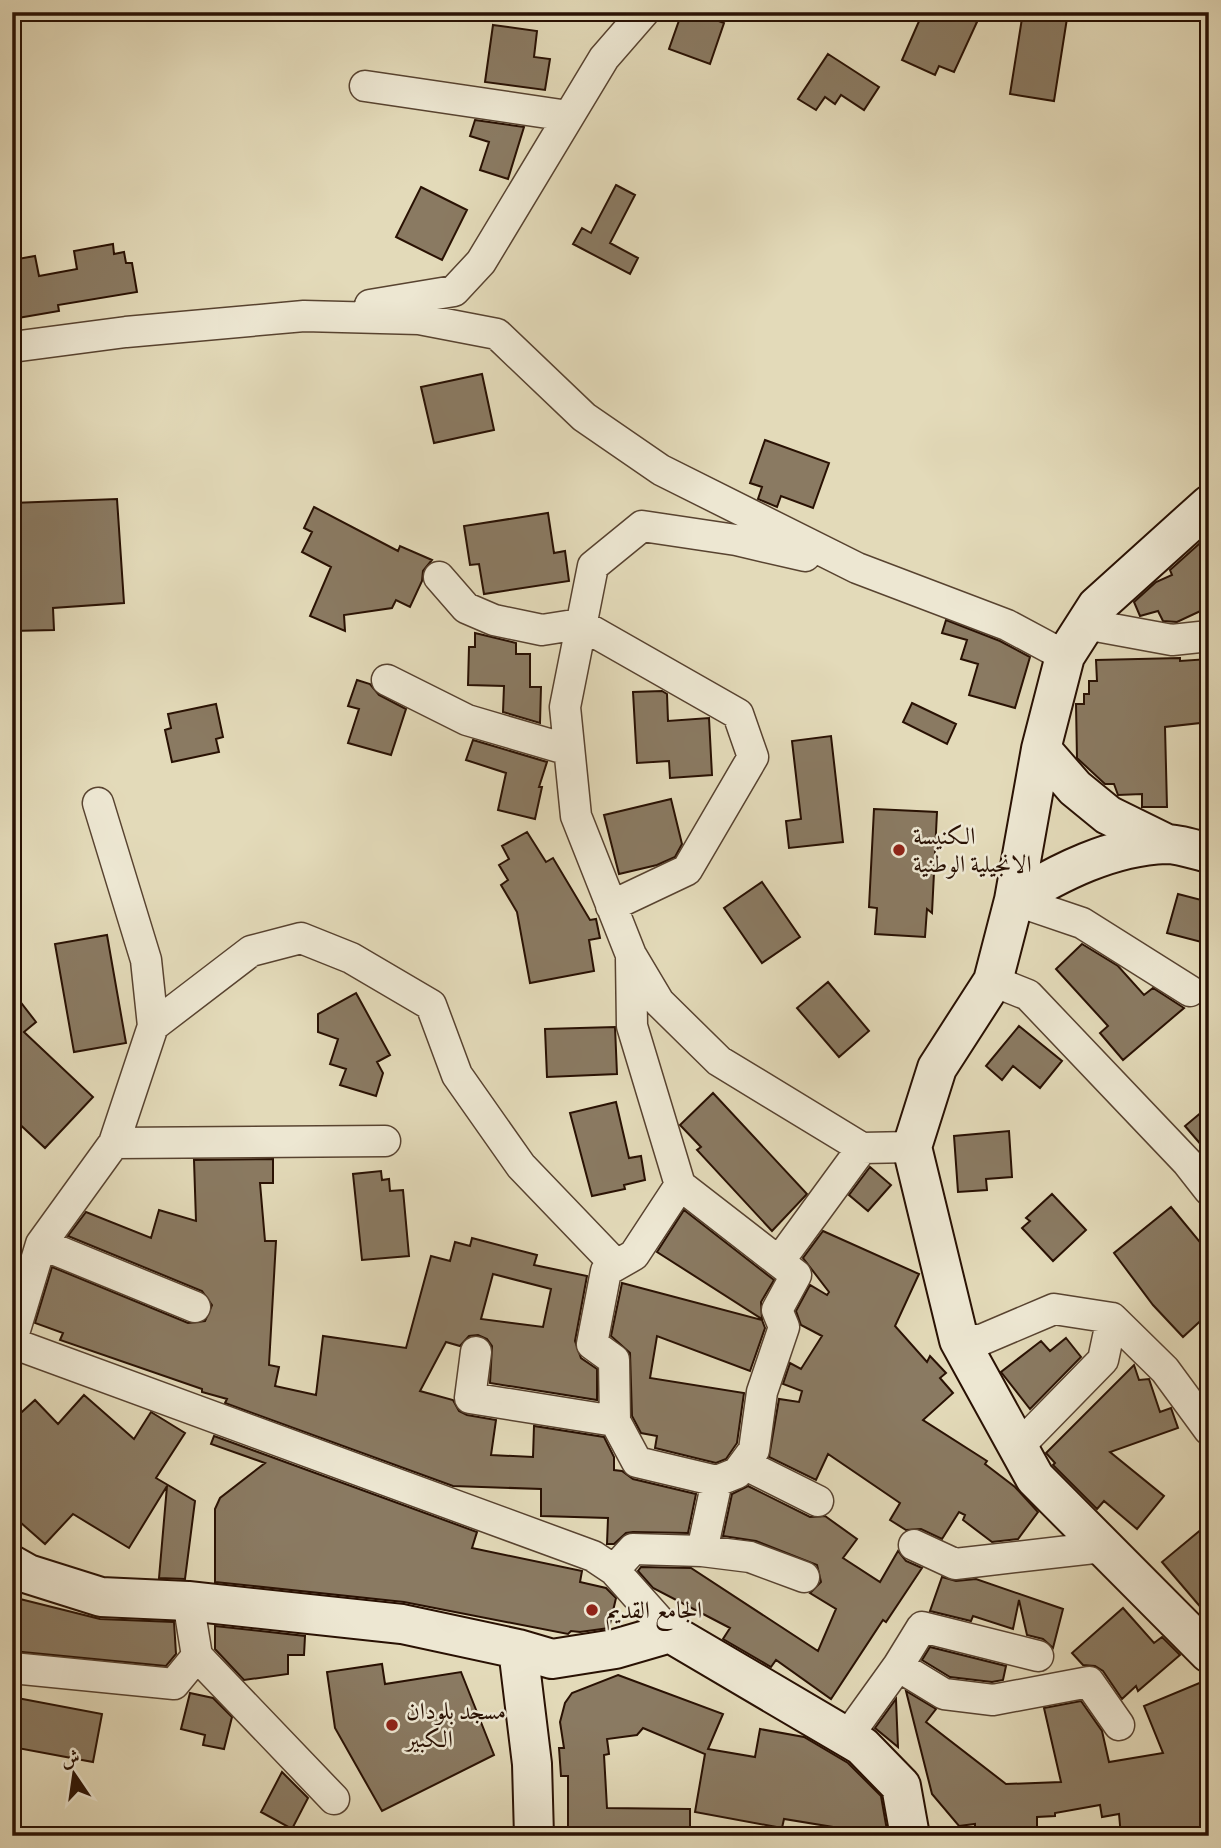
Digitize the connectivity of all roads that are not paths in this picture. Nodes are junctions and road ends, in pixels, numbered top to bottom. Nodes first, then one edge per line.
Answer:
1 (644, 12) edge
2 (365, 86) dead end
3 (568, 116) junction
4 (304, 316) junction
5 (12, 347) edge
6 (1209, 505) edge
7 (856, 568) junction
8 (439, 577) dead end
9 (580, 624) junction
10 (1085, 624) junction
11 (1209, 636) edge
12 (1065, 656) junction
13 (387, 680) dead end
14 (569, 750) junction
15 (1041, 750) junction
16 (98, 803) dead end
17 (1167, 844) junction
18 (1209, 853) edge
19 (1014, 901) junction
20 (611, 906) junction
21 (631, 955) junction
22 (993, 981) junction
23 (1190, 991) dead end
24 (153, 1026) junction
25 (385, 1141) dead end
26 (114, 1143) junction
27 (912, 1147) junction
28 (862, 1148) junction
29 (680, 1185) junction
30 (1209, 1189) edge
31 (41, 1244) junction
32 (780, 1260) junction
33 (616, 1265) junction
34 (195, 1307) dead end
35 (1112, 1318) junction
36 (959, 1340) junction
37 (12, 1342) edge
38 (476, 1352) dead end
39 (615, 1421) junction
40 (1209, 1430) edge
41 (1018, 1447) junction
42 (744, 1464) junction
43 (717, 1481) junction
44 (818, 1502) dead end
45 (914, 1545) dead end
46 (1103, 1547) junction
47 (702, 1551) junction
48 (12, 1565) edge
49 (614, 1570) junction
50 (804, 1577) dead end
51 (188, 1601) junction
52 (670, 1633) junction
53 (518, 1649) junction
54 (1209, 1653) edge
55 (197, 1656) junction
56 (1038, 1656) dead end
57 (898, 1666) junction
58 (12, 1668) edge
59 (1119, 1724) dead end
60 (847, 1737) junction
61 (334, 1799) dead end
62 (534, 1836) edge
63 (910, 1836) edge

1 - 3 street
2 - 3 street
3 - 4 street
4 - 5 street
4 - 7 street
6 - 10 street
7 - 9 street
7 - 12 street
8 - 9 street
9 - 14 street
9 - 20 street
10 - 11 street
10 - 12 street
12 - 15 street
13 - 14 street
14 - 20 street
15 - 17 street
15 - 19 street
16 - 24 street
17 - 18 street
17 - 19 street
19 - 22 street
19 - 23 street
20 - 21 street
21 - 28 street
21 - 29 street
22 - 27 street
22 - 30 street
24 - 26 street
24 - 33 street
25 - 26 street
26 - 31 street
27 - 28 street
27 - 36 street
28 - 32 street
29 - 32 street
29 - 33 street
31 - 34 street
31 - 37 street
32 - 42 street
33 - 39 street
35 - 36 street
35 - 40 street
35 - 41 street
36 - 41 street
37 - 49 street
38 - 39 street
39 - 43 street
41 - 46 street
42 - 43 street
42 - 44 street
43 - 47 street
45 - 46 street
46 - 54 street
47 - 49 street
47 - 50 street
48 - 51 street
49 - 52 street
51 - 53 street
51 - 55 street
52 - 53 street
52 - 60 street
53 - 62 street
55 - 58 street
55 - 61 street
56 - 57 street
57 - 59 street
57 - 60 street
60 - 63 street

